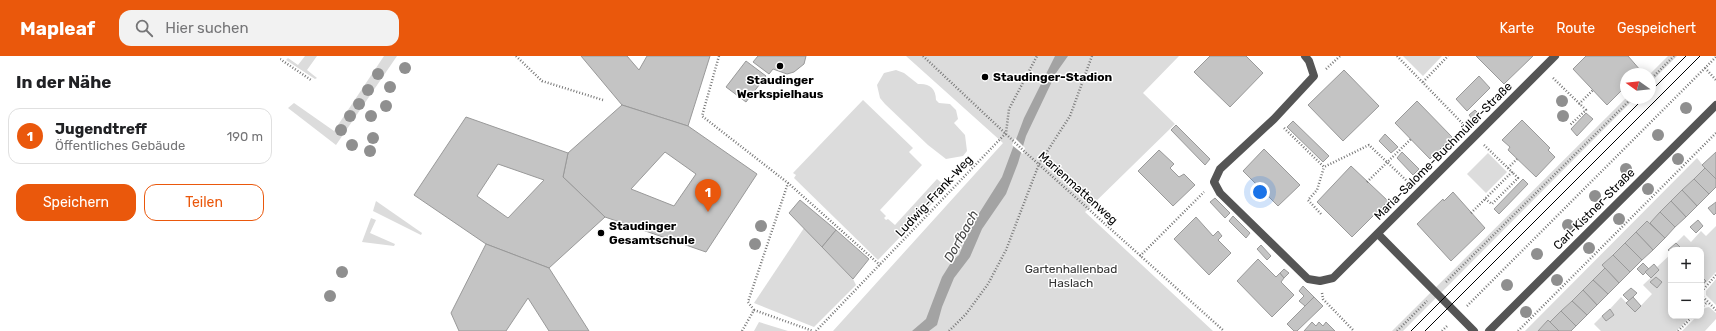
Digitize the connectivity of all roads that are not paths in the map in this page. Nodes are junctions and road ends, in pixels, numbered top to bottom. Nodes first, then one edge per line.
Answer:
1 (1304, 56) edge
2 (1555, 56) edge
3 (1716, 105) edge
4 (1378, 234) junction
5 (1474, 331) edge
6 (1489, 331) edge

1 - 4 street
2 - 4 street, Maria-Salome-Buchmüller-Straße
3 - 6 street, Carl-Kistner-Straße
4 - 5 street, Maria-Salome-Buchmüller-Straße

